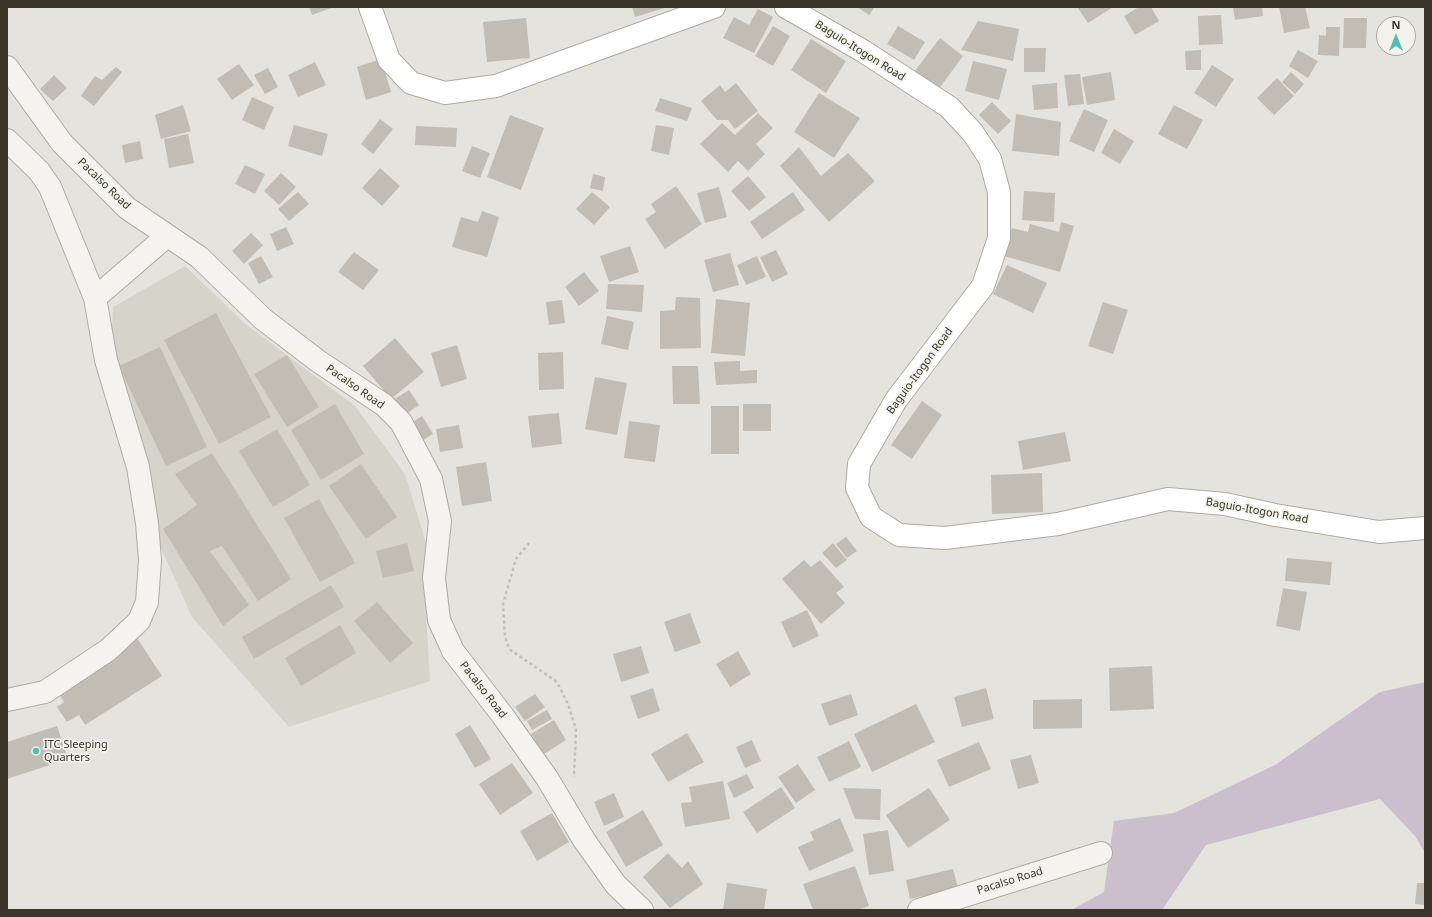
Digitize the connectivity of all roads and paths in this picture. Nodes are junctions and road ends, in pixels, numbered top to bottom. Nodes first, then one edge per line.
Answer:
1 (370, 7) edge
2 (714, 7) edge
3 (786, 7) edge
4 (7, 67) edge
5 (7, 140) edge
6 (167, 236) junction
7 (95, 298) junction
8 (1425, 528) edge
9 (529, 543) dead end
10 (7, 700) edge
11 (574, 780) dead end
12 (1101, 853) dead end
13 (642, 910) edge
14 (919, 910) edge

1 - 2 main road
3 - 8 main road, Baguio-Itogon Road
4 - 6 street, Pacalso Road
5 - 7 street
6 - 7 street
6 - 13 street, Pacalso Road
7 - 10 street
9 - 11 path
12 - 14 street, Pacalso Road

